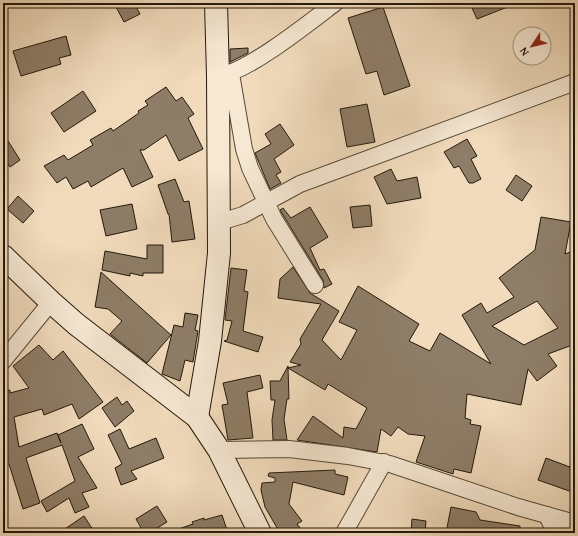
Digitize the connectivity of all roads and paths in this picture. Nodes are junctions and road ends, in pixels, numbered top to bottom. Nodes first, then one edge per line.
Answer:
1 (216, 3) edge
2 (335, 3) edge
3 (225, 75) junction
4 (575, 82) edge
5 (267, 202) junction
6 (220, 222) junction
7 (3, 256) edge
8 (315, 285) dead end
9 (51, 302) junction
10 (3, 361) edge
11 (198, 417) junction
12 (219, 450) junction
13 (384, 462) junction
14 (547, 515) junction
15 (575, 523) edge
16 (260, 533) edge
17 (344, 533) edge
18 (555, 533) edge

1 - 3 main road
2 - 3 street
3 - 5 street
3 - 6 main road
4 - 5 street
5 - 6 street
5 - 8 street
6 - 11 main road
7 - 9 main road
9 - 10 street
9 - 11 main road
11 - 12 main road
12 - 13 street
12 - 16 main road
13 - 14 street
13 - 17 street
14 - 15 street
14 - 18 street

